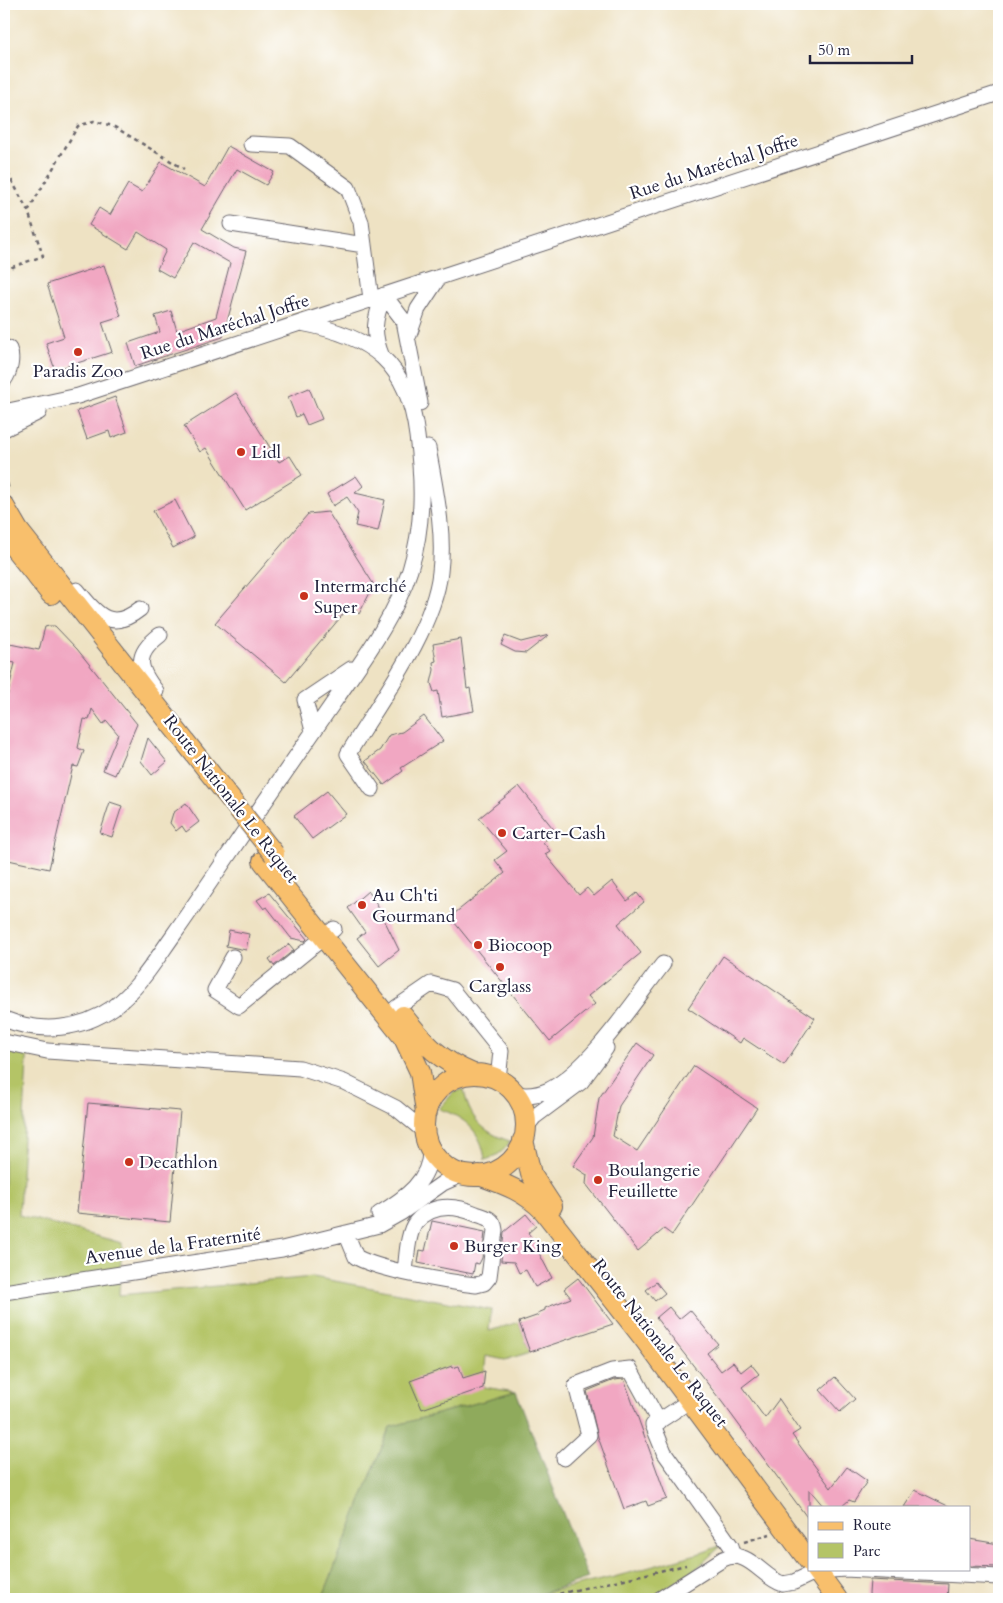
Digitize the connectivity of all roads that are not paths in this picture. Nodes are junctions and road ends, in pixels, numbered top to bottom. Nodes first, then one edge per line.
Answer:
1 (999, 93) edge
2 (251, 144) dead end
3 (231, 224) dead end
4 (364, 245) junction
5 (440, 277) junction
6 (378, 297) junction
7 (300, 322) junction
8 (408, 344) junction
9 (4, 346) edge
10 (382, 357) junction
11 (4, 380) edge
12 (78, 396) junction
13 (4, 412) edge
14 (4, 429) edge
15 (6, 499) edge
16 (4, 535) edge
17 (46, 577) junction
18 (140, 609) dead end
19 (160, 635) dead end
20 (367, 654) junction
21 (313, 732) junction
22 (372, 789) dead end
23 (217, 792) junction
24 (329, 933) junction
25 (233, 957) dead end
26 (663, 964) dead end
27 (632, 1003) junction
28 (396, 1008) junction
29 (4, 1019) edge
30 (4, 1042) edge
31 (473, 1074) junction
32 (498, 1080) junction
33 (515, 1094) junction
34 (427, 1130) junction
35 (524, 1134) junction
36 (471, 1175) junction
37 (346, 1233) junction
38 (405, 1271) junction
39 (4, 1292) edge
40 (691, 1400) junction
41 (659, 1422) junction
42 (564, 1458) dead end
43 (808, 1539) edge
44 (732, 1551) junction
45 (808, 1555) edge
46 (817, 1570) edge
47 (822, 1570) edge
48 (823, 1570) edge
49 (861, 1570) edge
50 (999, 1577) edge
51 (660, 1599) edge
52 (837, 1599) edge
53 (852, 1599) edge

1 - 5 street, Rue du Maréchal Joffre
2 - 4 street
3 - 4 street
4 - 6 street
5 - 6 street, Rue du Maréchal Joffre
5 - 8 street
6 - 7 street, Rue du Maréchal Joffre
6 - 8 street
6 - 10 street
7 - 10 street
7 - 12 street, Rue du Maréchal Joffre
8 - 22 street
9 - 11 street
10 - 20 street
12 - 13 street, Rue du Maréchal Joffre
12 - 14 street, Rue du Maréchal Joffre
15 - 17 main road, Route Nationale Le Raquet
16 - 17 main road, Route Nationale Le Raquet
17 - 18 street
17 - 23 main road, Route Nationale Le Raquet
19 - 23 street
20 - 21 street
20 - 21 street
21 - 29 street
23 - 24 main road, Route Nationale Le Raquet
24 - 25 street
24 - 28 main road, Route Nationale Le Raquet
24 - 34 main road, Route Nationale Le Raquet
26 - 27 street
27 - 33 street
27 - 35 street
28 - 31 main road, Route Nationale Le Raquet
28 - 32 street
30 - 34 street
31 - 32 main road
31 - 34 main road
32 - 33 main road
33 - 35 main road
34 - 36 main road
34 - 37 street, Avenue de la Fraternité
35 - 36 main road
35 - 43 main road, Route Nationale Le Raquet
36 - 37 street, Avenue de la Fraternité
36 - 40 main road, Route Nationale Le Raquet
37 - 38 street
37 - 39 street, Avenue de la Fraternité
38 - 38 street
40 - 41 street
40 - 45 main road, Route Nationale Le Raquet
41 - 42 street
41 - 44 street
44 - 46 street
44 - 51 street
47 - 52 main road
48 - 53 main road
49 - 50 street

